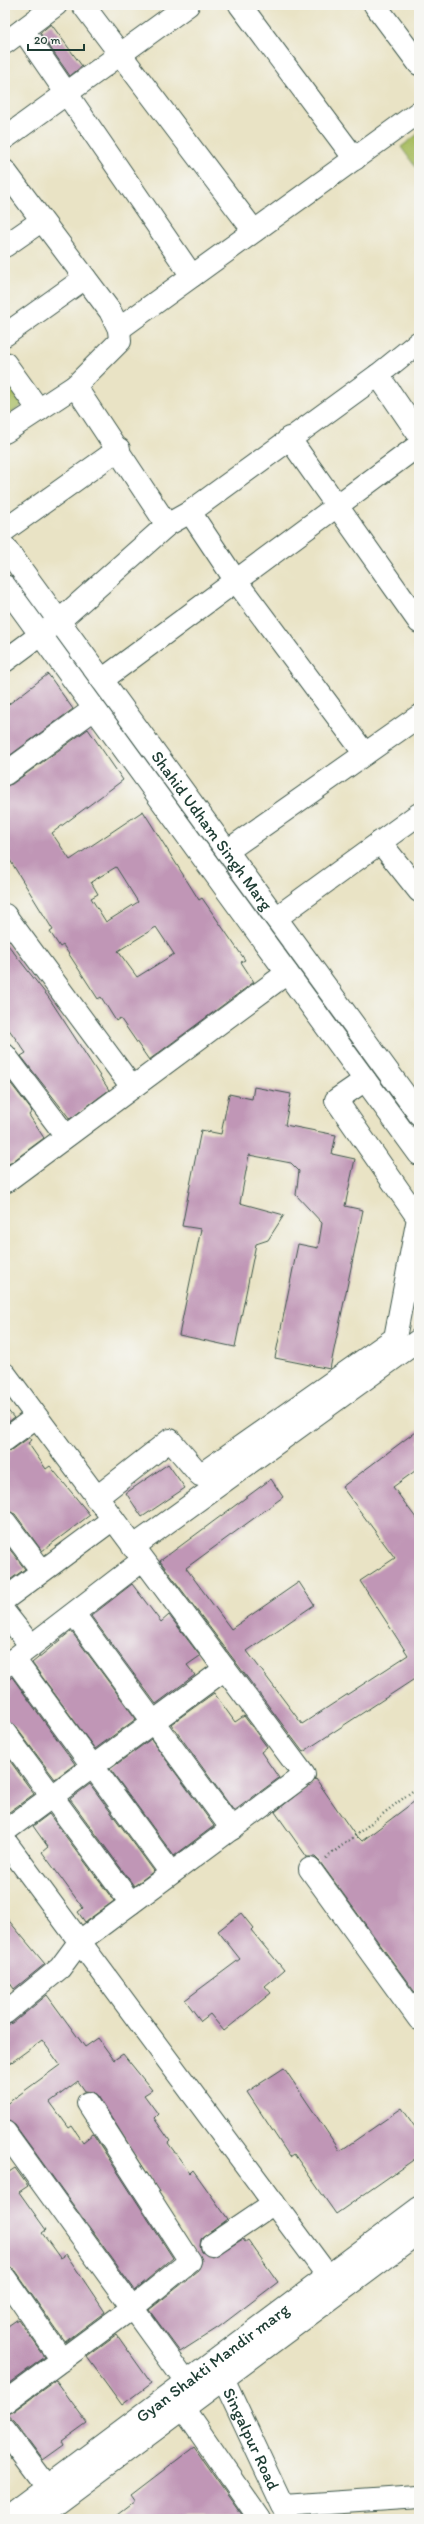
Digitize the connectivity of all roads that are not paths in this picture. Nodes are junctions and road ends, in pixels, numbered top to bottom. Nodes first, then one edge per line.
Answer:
1 (56, 5) edge
2 (82, 5) edge
3 (188, 5) edge
4 (240, 5) edge
5 (375, 5) edge
6 (22, 30) junction
7 (5, 43) edge
8 (121, 55) junction
9 (419, 64) edge
10 (66, 94) junction
11 (419, 112) edge
12 (5, 138) edge
13 (355, 159) junction
14 (5, 171) edge
15 (41, 220) junction
16 (254, 231) junction
17 (5, 246) edge
18 (192, 276) junction
19 (85, 278) junction
20 (120, 329) junction
21 (5, 335) edge
22 (419, 342) edge
23 (5, 363) edge
24 (378, 375) junction
25 (75, 386) junction
26 (39, 410) junction
27 (5, 432) edge
28 (419, 435) edge
29 (289, 438) junction
30 (419, 445) edge
31 (119, 450) junction
32 (336, 507) junction
33 (190, 512) junction
34 (167, 525) junction
35 (5, 530) edge
36 (5, 547) edge
37 (236, 581) junction
38 (5, 586) edge
39 (59, 620) junction
40 (419, 622) edge
41 (40, 635) junction
42 (5, 661) edge
43 (102, 680) junction
44 (94, 709) junction
45 (419, 716) edge
46 (365, 754) junction
47 (5, 774) edge
48 (419, 814) edge
49 (380, 842) junction
50 (227, 851) junction
51 (419, 891) edge
52 (5, 915) edge
53 (276, 918) junction
54 (287, 973) junction
55 (5, 1055) edge
56 (365, 1080) junction
57 (132, 1087) junction
58 (419, 1114) edge
59 (66, 1136) junction
60 (415, 1141) edge
61 (5, 1182) edge
62 (419, 1340) edge
63 (5, 1374) edge
64 (36, 1417) junction
65 (5, 1440) edge
66 (96, 1498) junction
67 (113, 1519) junction
68 (5, 1522) edge
69 (138, 1554) junction
70 (42, 1571) junction
71 (5, 1599) edge
72 (5, 1613) edge
73 (74, 1614) junction
74 (31, 1646) junction
75 (10, 1663) edge
76 (225, 1669) junction
77 (153, 1722) junction
78 (5, 1733) edge
79 (93, 1766) junction
80 (52, 1796) junction
81 (232, 1829) junction
82 (5, 1831) edge
83 (5, 1841) edge
84 (310, 1869) road end
85 (172, 1873) junction
86 (131, 1903) junction
87 (80, 1942) junction
88 (8, 2005) edge
89 (419, 2019) edge
90 (88, 2103) dead end
91 (5, 2132) edge
92 (274, 2203) junction
93 (419, 2208) edge
94 (419, 2233) edge
95 (212, 2245) dead end
96 (5, 2278) edge
97 (334, 2283) junction
98 (132, 2308) junction
99 (62, 2360) junction
100 (223, 2378) junction
101 (186, 2382) junction
102 (5, 2402) edge
103 (183, 2408) junction
104 (5, 2430) edge
105 (47, 2486) junction
106 (419, 2497) edge
107 (5, 2518) edge
108 (35, 2519) edge
109 (260, 2519) edge

1 - 6 street
2 - 8 street
3 - 8 street
4 - 13 street
5 - 9 street
6 - 7 street
6 - 10 street
8 - 10 street
8 - 16 street
10 - 12 street
10 - 18 street
11 - 13 street
13 - 16 street
14 - 15 street
15 - 17 street
15 - 19 street
16 - 18 street
18 - 20 street
19 - 20 street
19 - 21 street
20 - 25 street
22 - 24 street
23 - 26 street
24 - 28 street
24 - 29 street
25 - 26 street
25 - 31 street
26 - 27 street
29 - 32 street
29 - 33 street
30 - 32 street
31 - 34 street
31 - 35 street
32 - 37 street
32 - 40 street
33 - 34 street
33 - 37 street
34 - 39 street
36 - 39 street, Shahid Udham Singh Marg
37 - 43 street
37 - 46 street
38 - 41 street, Shahid Udham Singh Marg
39 - 41 street
39 - 43 street, Shahid Udham Singh Marg
41 - 42 street
41 - 44 street, Shahid Udham Singh Marg
43 - 50 street, Shahid Udham Singh Marg
44 - 47 street
44 - 54 street, Shahid Udham Singh Marg
45 - 46 street
46 - 50 street
48 - 49 street
49 - 51 street
49 - 53 street
50 - 53 street, Shahid Udham Singh Marg
52 - 57 street
53 - 58 street, Shahid Udham Singh Marg
54 - 56 street, Shahid Udham Singh Marg
54 - 57 street
55 - 59 street
56 - 60 street, Shahid Udham Singh Marg
56 - 66 street
57 - 59 street
59 - 61 street
62 - 69 street
63 - 64 street
64 - 65 street
64 - 66 street
66 - 67 street
67 - 69 street
67 - 70 street
68 - 70 street
69 - 73 street
69 - 76 street
70 - 71 street
72 - 74 street
73 - 74 street
73 - 77 street
74 - 75 street
75 - 79 street
76 - 77 street
76 - 81 street
77 - 79 street
77 - 81 street
78 - 80 street
79 - 80 street
79 - 85 street
80 - 82 street
80 - 86 street
81 - 85 street
83 - 87 street
84 - 89 street
85 - 86 street
86 - 87 street
87 - 88 street
87 - 92 street
90 - 98 street
91 - 98 street
92 - 95 street
92 - 97 street
93 - 97 street, Gyan Shakti Mandir marg
94 - 97 street, Gyan Shakti Mandir marg
96 - 99 street
97 - 100 street, Gyan Shakti Mandir marg
97 - 101 street, Gyan Shakti Mandir marg
98 - 99 street
98 - 101 street
99 - 102 street
100 - 103 street, Gyan Shakti Mandir marg
100 - 106 street, Singalpur Road
101 - 105 street, Gyan Shakti Mandir marg
103 - 108 street, Gyan Shakti Mandir marg
103 - 109 street
104 - 105 street
105 - 107 street, Gyan Shakti Mandir marg

